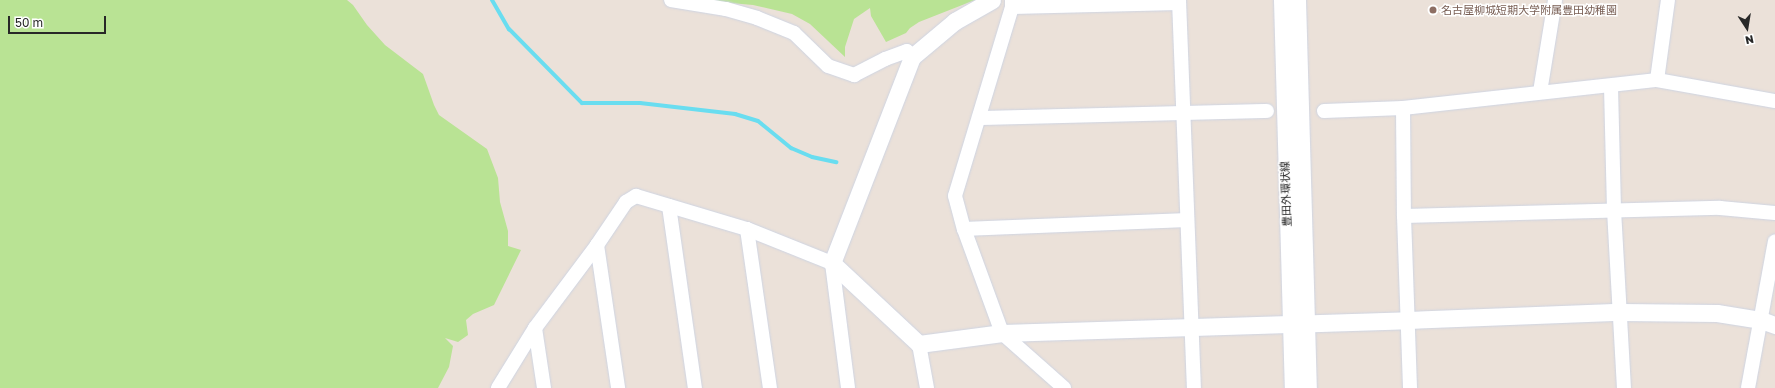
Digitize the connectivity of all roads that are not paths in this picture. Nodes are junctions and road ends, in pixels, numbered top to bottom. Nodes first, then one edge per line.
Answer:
1 (670, 0) edge
2 (992, 0) edge
3 (1282, 0) edge
4 (1297, 0) edge
5 (1555, 0) edge
6 (1668, 0) edge
7 (1179, 1) edge
8 (1012, 4) edge
9 (912, 57) junction
10 (1657, 80) junction
11 (1611, 86) junction
12 (1540, 92) junction
13 (1775, 101) edge
14 (1403, 108) junction
15 (1267, 111) dead end
16 (1324, 111) dead end
17 (1182, 114) junction
18 (979, 118) junction
19 (669, 206) junction
20 (1614, 210) junction
21 (1775, 213) edge
22 (1404, 216) junction
23 (1188, 220) junction
24 (747, 229) junction
25 (964, 229) junction
26 (1775, 241) edge
27 (597, 245) junction
28 (832, 263) junction
29 (1620, 312) junction
30 (1408, 320) junction
31 (1299, 323) junction
32 (1768, 323) edge
33 (1192, 327) junction
34 (535, 328) junction
35 (1002, 333) junction
36 (919, 344) junction
37 (498, 388) edge
38 (544, 388) edge
39 (618, 388) edge
40 (695, 388) edge
41 (770, 388) edge
42 (848, 388) edge
43 (927, 388) edge
44 (1064, 388) edge
45 (1194, 388) edge
46 (1293, 388) edge
47 (1308, 388) edge
48 (1410, 388) edge
49 (1624, 388) edge
50 (1748, 388) edge

1 - 9 street
2 - 9 street
3 - 31 street, 豊田外環状線
4 - 31 street, 豊田外環状線
5 - 12 street
6 - 10 street
7 - 8 street
7 - 17 street
8 - 18 street
9 - 28 street
10 - 11 street
10 - 13 street
11 - 12 street
11 - 20 street
12 - 14 street
14 - 16 street
14 - 22 street
15 - 17 street
17 - 18 street
17 - 23 street
18 - 25 street
19 - 24 street
19 - 27 street
19 - 40 street
20 - 21 street
20 - 22 street
20 - 29 street
22 - 30 street
23 - 25 street
23 - 33 street
24 - 28 street
24 - 41 street
25 - 35 street
26 - 32 street
27 - 34 street
27 - 39 street
28 - 36 street
28 - 42 street
29 - 30 street
29 - 32 street
29 - 49 street
30 - 31 street
30 - 48 street
31 - 33 street
31 - 46 street, 豊田外環状線
31 - 47 street, 豊田外環状線
32 - 50 street
33 - 35 street
33 - 45 street
34 - 37 street
34 - 38 street
35 - 36 street
35 - 44 street
36 - 43 street

